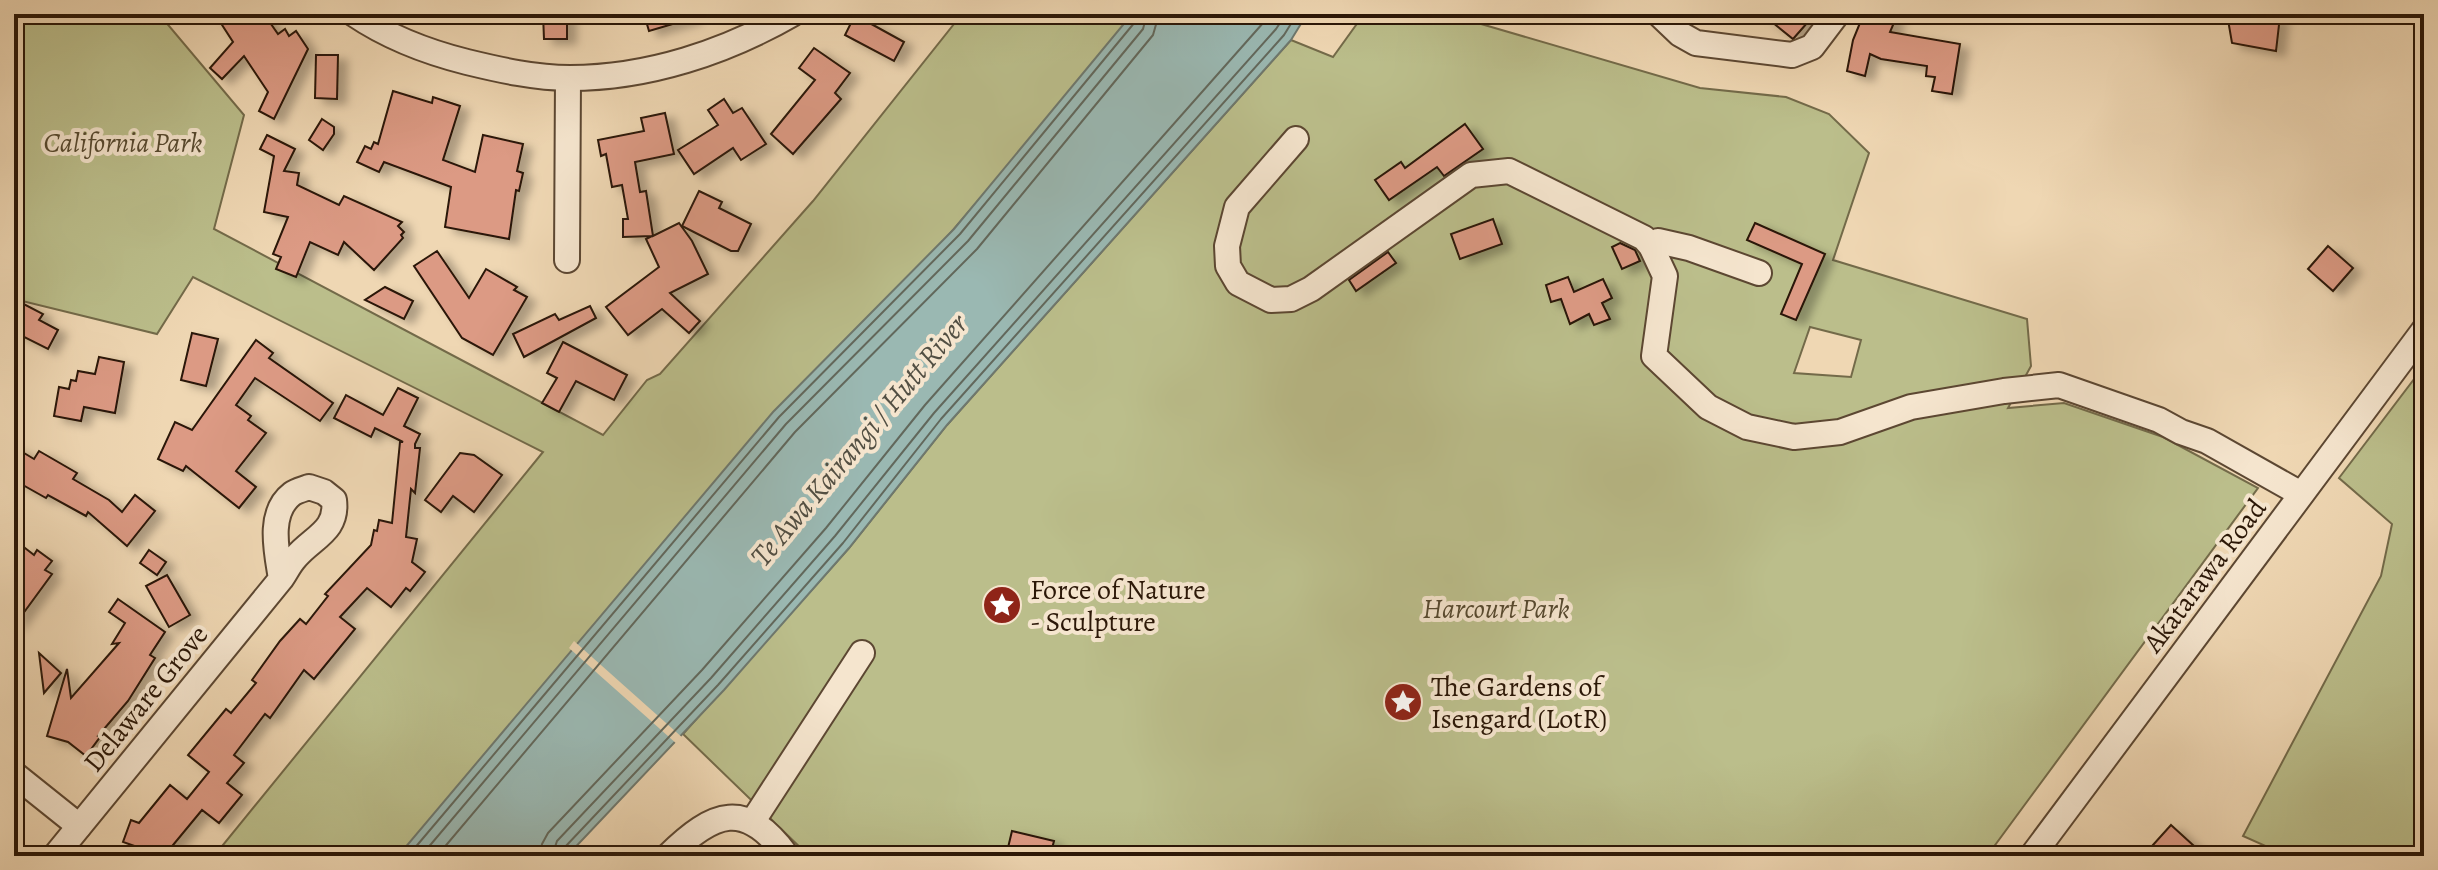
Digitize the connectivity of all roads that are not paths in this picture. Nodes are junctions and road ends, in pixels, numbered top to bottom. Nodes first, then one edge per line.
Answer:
1 (354, 14) edge
2 (792, 14) edge
3 (1659, 14) edge
4 (1837, 14) edge
5 (568, 78) junction
6 (1296, 139) dead end
7 (1651, 246) junction
8 (567, 260) dead end
9 (1759, 273) dead end
10 (2424, 330) edge
11 (2301, 494) junction
12 (281, 579) dead end
13 (862, 653) dead end
14 (14, 774) edge
15 (744, 819) junction
16 (79, 826) junction
17 (55, 856) edge
18 (668, 856) edge
19 (787, 856) edge
20 (2032, 856) edge

1 - 5 street
2 - 5 street
3 - 4 street
5 - 8 street
6 - 7 street
7 - 9 street
7 - 11 street
10 - 11 street, Akatarawa Road
11 - 20 street, Akatarawa Road
12 - 16 street, Delaware Grove
13 - 15 street
14 - 16 street
15 - 18 street
15 - 19 street
16 - 17 street, Delaware Grove

